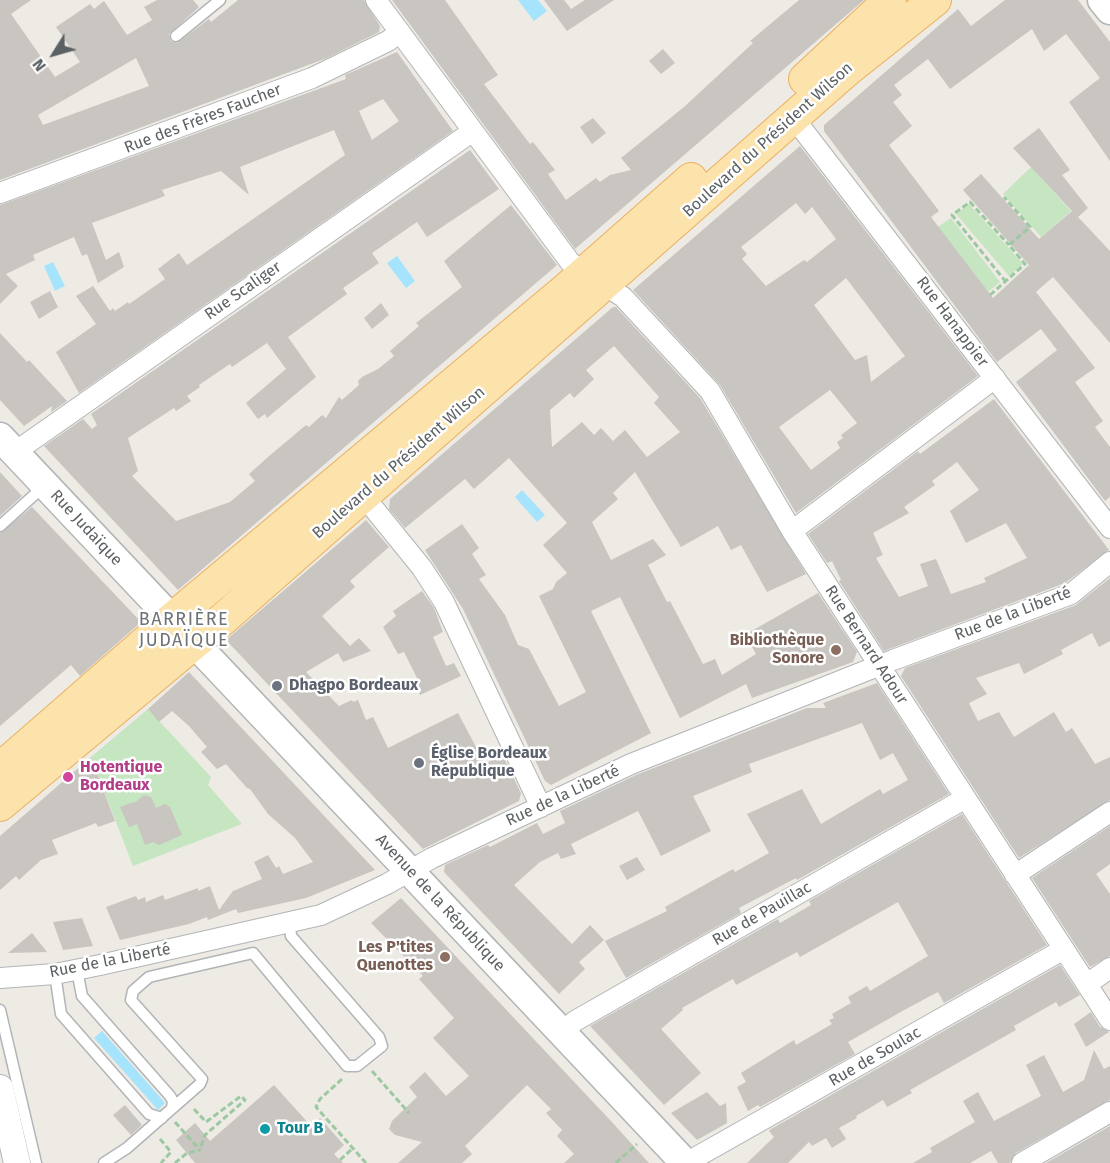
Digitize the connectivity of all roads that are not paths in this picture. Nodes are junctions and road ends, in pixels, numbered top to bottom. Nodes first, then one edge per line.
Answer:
1 (220, 0) edge
2 (376, 0) edge
3 (890, 0) edge
4 (915, 0) edge
5 (935, 0) edge
6 (1102, 0) edge
7 (1110, 10) edge
8 (400, 32) junction
9 (176, 36) dead end
10 (846, 70) junction
11 (793, 117) junction
12 (473, 131) junction
13 (0, 193) edge
14 (595, 278) junction
15 (995, 378) junction
16 (7, 445) edge
17 (45, 484) junction
18 (362, 494) junction
19 (0, 526) edge
20 (1110, 528) edge
21 (792, 531) junction
22 (1110, 562) edge
23 (172, 619) junction
24 (194, 643) junction
25 (880, 666) junction
26 (3, 759) edge
27 (964, 799) junction
28 (0, 805) edge
29 (541, 807) junction
30 (1110, 812) edge
31 (411, 870) junction
32 (1015, 875) junction
33 (290, 922) junction
34 (1064, 950) junction
35 (1110, 968) edge
36 (77, 970) junction
37 (55, 974) junction
38 (0, 978) edge
39 (1087, 984) junction
40 (0, 1010) edge
41 (1110, 1020) edge
42 (562, 1032) junction
43 (1, 1098) edge
44 (172, 1108) junction
45 (1110, 1112) edge
46 (162, 1118) junction
47 (17, 1163) edge
48 (36, 1163) edge
49 (104, 1163) edge
50 (686, 1163) edge
51 (1022, 1163) edge

1 - 9 lane
2 - 8 street, Rue Bernard Adour
3 - 14 main road, Boulevard du Président Wilson
4 - 10 main road
5 - 10 main road, Boulevard du Président Wilson
6 - 7 main road
8 - 12 street, Rue Bernard Adour
8 - 13 street, Rue des Frères Faucher
10 - 11 main road, Boulevard du Président Wilson
11 - 14 main road, Boulevard du Président Wilson
11 - 15 street, Rue Hanappier
12 - 14 street, Rue Bernard Adour
12 - 16 street, Rue Scaliger
14 - 18 main road, Boulevard du Président Wilson
14 - 21 street, Rue Bernard Adour
14 - 23 main road, Boulevard du Président Wilson
15 - 20 street, Rue Hanappier
15 - 21 street
16 - 17 main road, Rue Judaïque
17 - 19 lane
17 - 23 main road, Rue Judaïque
18 - 24 main road, Boulevard du Président Wilson
18 - 29 street
21 - 25 street, Rue Bernard Adour
22 - 25 street, Rue de la Liberté
23 - 24 main road
23 - 26 main road, Boulevard du Président Wilson
24 - 28 main road, Boulevard du Président Wilson
24 - 31 main road, Avenue de la République
25 - 27 street, Rue Bernard Adour
25 - 29 street, Rue de la Liberté
27 - 32 street, Rue Bernard Adour
27 - 42 street, Rue de Pauillac
29 - 31 street, Rue de la Liberté
30 - 32 street
31 - 33 street, Rue de la Liberté
31 - 42 main road, Avenue de la République
32 - 34 street, Rue Bernard Adour
33 - 36 street, Rue de la Liberté
33 - 44 lane
34 - 39 street, Rue Bernard Adour
34 - 50 street, Rue de Soulac
35 - 39 street
36 - 37 street, Rue de la Liberté
36 - 44 lane
37 - 38 street, Rue de la Liberté
37 - 46 lane
39 - 41 street, Rue Bernard Adour
40 - 48 lane
42 - 50 main road, Avenue de la République
43 - 47 street
44 - 46 lane
45 - 51 street
46 - 49 lane

